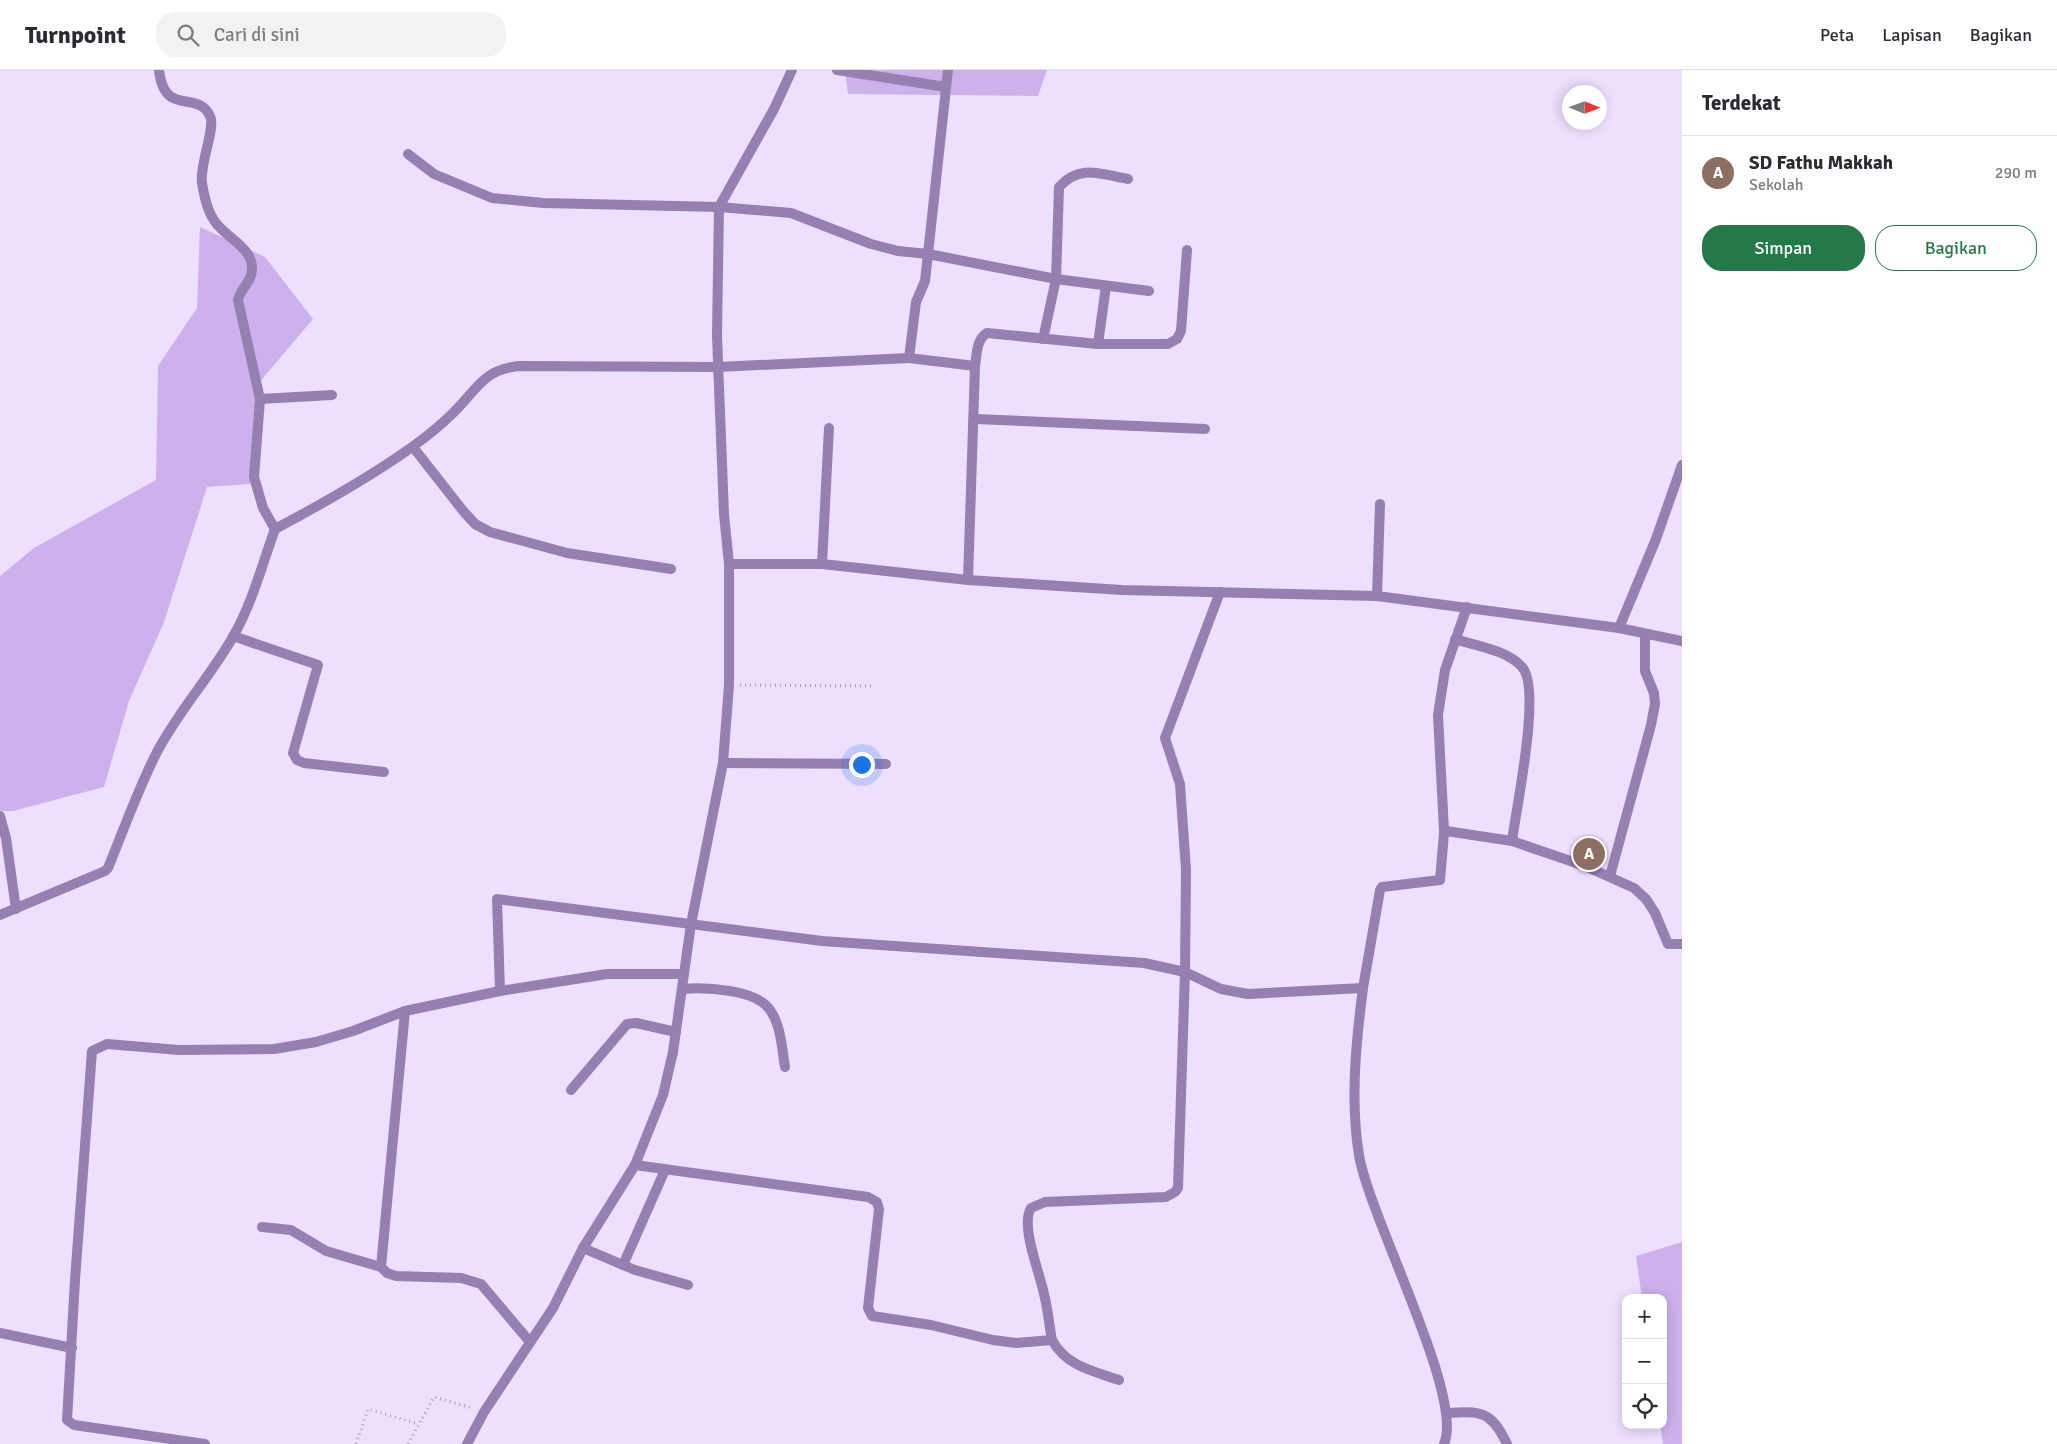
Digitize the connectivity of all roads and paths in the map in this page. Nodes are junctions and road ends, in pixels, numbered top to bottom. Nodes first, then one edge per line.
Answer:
1 (159, 70) edge
2 (792, 70) edge
3 (837, 70) edge
4 (948, 70) edge
5 (946, 87) junction
6 (408, 154) dead end
7 (1128, 179) dead end
8 (719, 207) junction
9 (1187, 250) dead end
10 (928, 254) junction
11 (1056, 279) junction
12 (1106, 286) junction
13 (1149, 291) dead end
14 (1043, 339) junction
15 (1098, 344) junction
16 (909, 358) junction
17 (975, 366) junction
18 (718, 367) junction
19 (332, 395) dead end
20 (260, 399) junction
21 (975, 419) junction
22 (829, 428) dead end
23 (1205, 430) dead end
24 (412, 446) junction
25 (1682, 465) edge
26 (1380, 504) dead end
27 (275, 528) junction
28 (728, 564) junction
29 (822, 564) junction
30 (671, 569) dead end
31 (968, 580) junction
32 (1220, 592) junction
33 (1376, 596) junction
34 (1467, 607) junction
35 (1619, 628) junction
36 (1644, 634) junction
37 (233, 636) junction
38 (1455, 640) junction
39 (1682, 641) edge
40 (729, 685) junction
41 (875, 686) dead end
42 (722, 763) junction
43 (886, 764) dead end
44 (384, 772) dead end
45 (0, 816) edge
46 (1444, 832) junction
47 (1512, 841) junction
48 (1610, 876) junction
49 (16, 910) junction
50 (0, 915) edge
51 (691, 924) junction
52 (1682, 944) edge
53 (1185, 972) junction
54 (684, 974) junction
55 (1363, 988) junction
56 (682, 989) junction
57 (500, 991) junction
58 (405, 1011) junction
59 (676, 1032) junction
60 (785, 1067) dead end
61 (571, 1090) dead end
62 (635, 1165) junction
63 (666, 1170) junction
64 (262, 1227) dead end
65 (583, 1248) junction
66 (623, 1265) junction
67 (381, 1267) junction
68 (688, 1285) dead end
69 (0, 1333) edge
70 (1052, 1340) junction
71 (530, 1342) junction
72 (72, 1348) junction
73 (1119, 1380) dead end
74 (484, 1412) junction
75 (1446, 1413) junction
76 (418, 1424) junction
77 (205, 1444) edge
78 (356, 1444) edge
79 (408, 1444) edge
80 (467, 1444) edge
81 (1444, 1444) edge
82 (1507, 1444) edge

1 - 20 street
2 - 8 street
3 - 5 street
4 - 5 street
5 - 10 street
6 - 8 street
7 - 11 street
8 - 10 street
8 - 18 street
9 - 15 street
10 - 11 street
10 - 16 street
11 - 12 street
11 - 14 street
12 - 13 street
12 - 15 street
14 - 15 street
14 - 17 street
16 - 17 street
16 - 18 street
17 - 21 street
18 - 24 street
18 - 28 street
19 - 20 street
20 - 27 street
21 - 23 street
21 - 31 street
22 - 29 street
24 - 27 street
24 - 30 street
25 - 35 street
26 - 33 street
27 - 37 street
28 - 29 street
28 - 40 street
29 - 31 street
31 - 32 street
32 - 33 street
32 - 53 street
33 - 34 street
34 - 35 street
34 - 38 street
35 - 36 street
36 - 39 street
36 - 48 street
37 - 44 street
37 - 49 street
38 - 46 street
38 - 47 street
40 - 41 path
40 - 42 street
42 - 43 street
42 - 51 street
45 - 49 street
46 - 47 street
46 - 55 street
47 - 48 street
48 - 52 street
49 - 50 street
51 - 53 street
51 - 54 street
51 - 57 street
53 - 55 street
53 - 70 street
54 - 56 street
54 - 57 street
55 - 75 street
56 - 59 street
56 - 60 street
57 - 58 street
58 - 67 street
58 - 72 street
59 - 61 street
59 - 62 street
62 - 63 street
62 - 65 street
63 - 66 street
63 - 70 street
64 - 67 street
65 - 66 street
65 - 71 street
66 - 68 street
67 - 71 street
69 - 72 street
70 - 73 street
71 - 74 street
72 - 77 street
74 - 76 path
74 - 80 street
75 - 81 street
75 - 82 street
76 - 78 path
76 - 79 path

